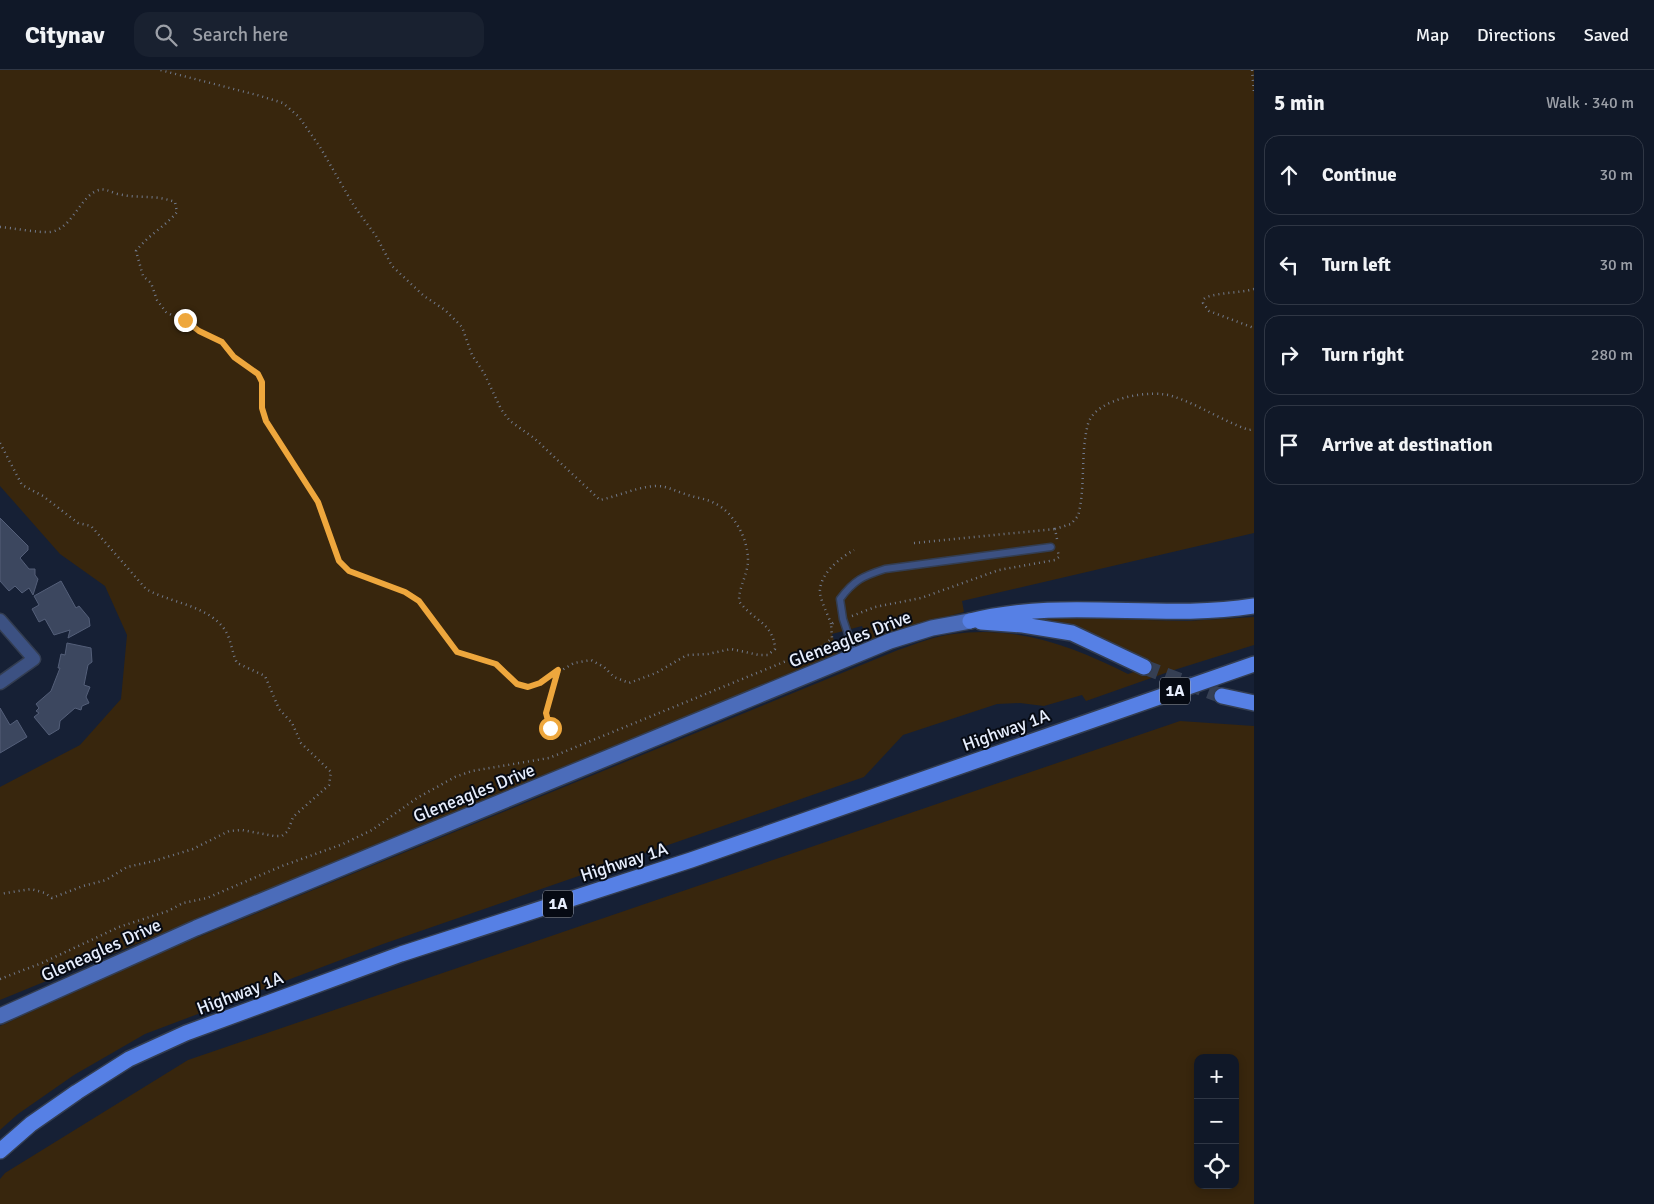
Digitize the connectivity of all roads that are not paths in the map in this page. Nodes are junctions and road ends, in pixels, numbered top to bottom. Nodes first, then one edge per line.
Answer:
1 (1051, 547) dead end
2 (1254, 606) edge
3 (0, 620) edge
4 (970, 621) junction
5 (855, 655) junction
6 (1254, 664) edge
7 (1144, 667) tunnel mouth
8 (0, 684) edge
9 (1222, 696) tunnel mouth
10 (1254, 703) edge
11 (0, 1016) edge
12 (0, 1151) edge

1 - 5 lane
2 - 4 main road
3 - 8 street
4 - 5 street, Gleneagles Drive
4 - 7 main road
5 - 11 street, Gleneagles Drive
6 - 12 main road, Highway 1A / 1A
9 - 10 main road

